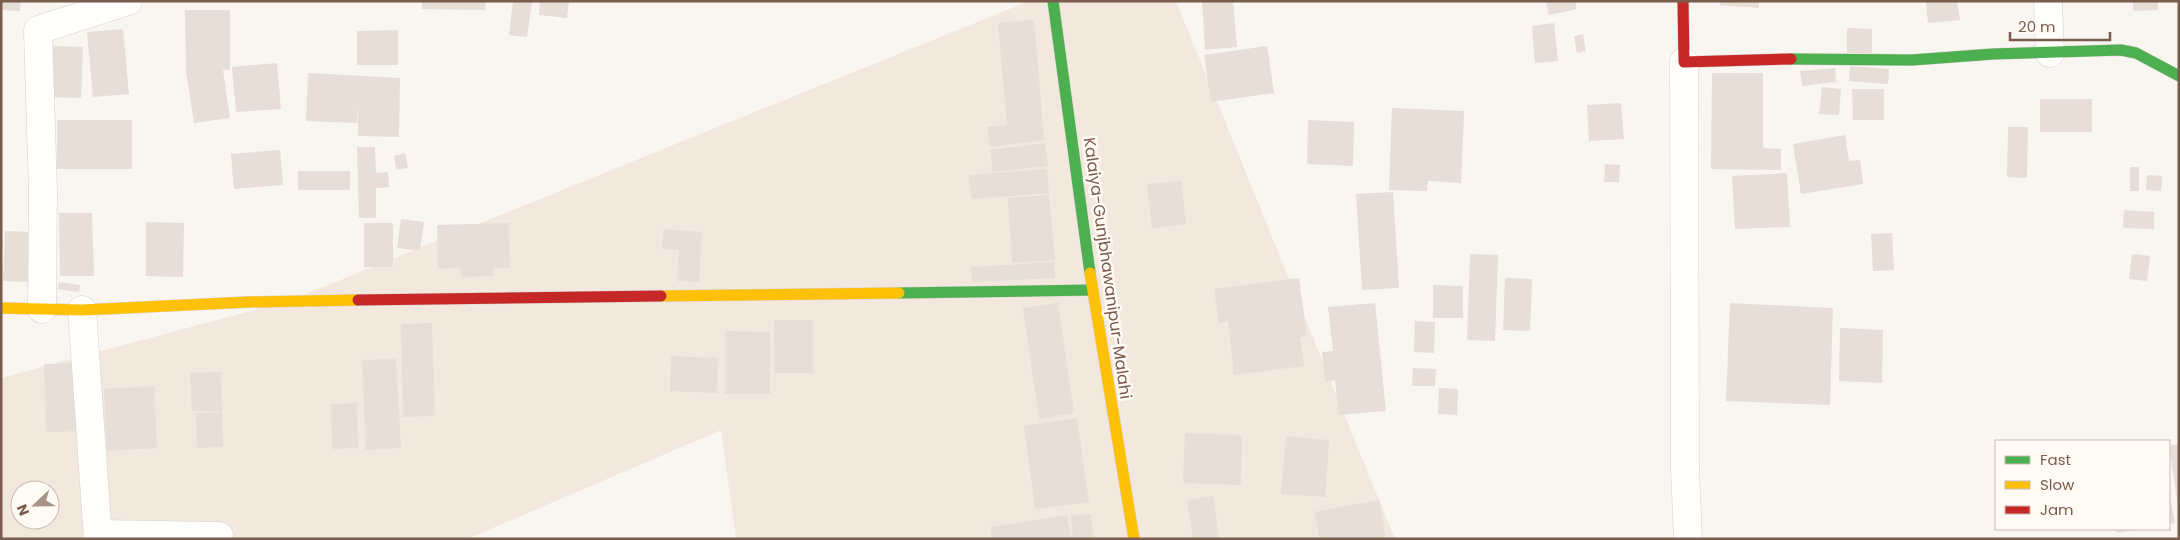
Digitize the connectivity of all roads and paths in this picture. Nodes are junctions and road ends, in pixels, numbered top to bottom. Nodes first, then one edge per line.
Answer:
1 (128, 1) edge
2 (1053, 1) edge
3 (1683, 1) edge
4 (2048, 1) edge
5 (2050, 53) junction
6 (1684, 62) junction
7 (2179, 76) edge
8 (1092, 290) junction
9 (1, 308) edge
10 (42, 309) junction
11 (82, 310) junction
12 (98, 536) edge
13 (218, 536) dead end
14 (1134, 539) edge
15 (1688, 539) edge

1 - 10 street
2 - 8 street, Kalaiya-Gunjbhawanipur-Malahi
3 - 6 street
4 - 5 street
5 - 6 street
5 - 7 street
6 - 15 street
8 - 11 street
8 - 14 street, Kalaiya-Gunjbhawanipur-Malahi
9 - 10 street
10 - 11 street
11 - 12 street
12 - 13 street

